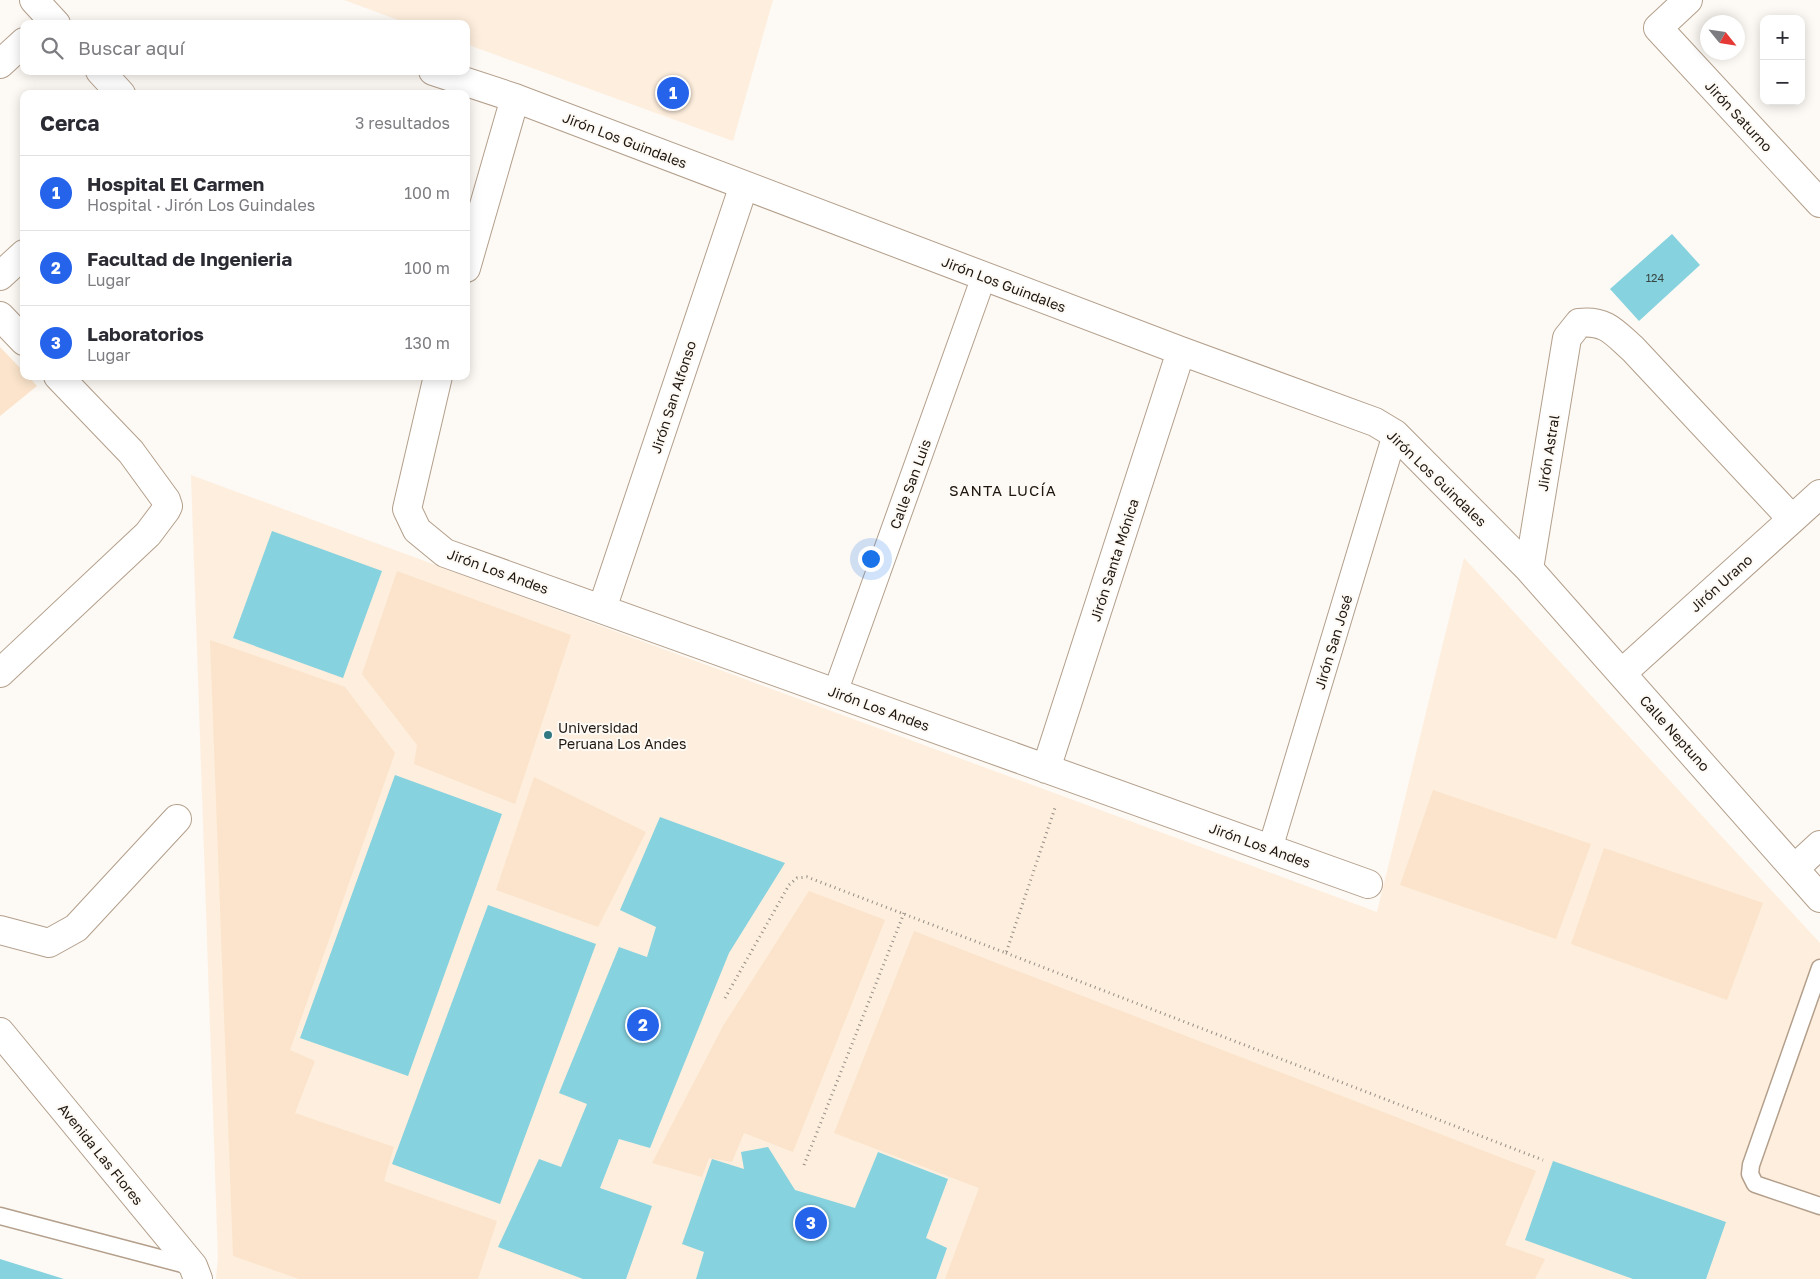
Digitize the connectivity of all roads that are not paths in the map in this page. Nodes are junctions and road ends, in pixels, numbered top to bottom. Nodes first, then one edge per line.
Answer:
1 (1688, 0) edge
2 (20, 46) edge
3 (0, 64) edge
4 (104, 75) edge
5 (445, 75) edge
6 (117, 90) edge
7 (515, 98) junction
8 (744, 185) junction
9 (1820, 203) edge
10 (470, 254) edge
11 (20, 258) edge
12 (0, 276) edge
13 (984, 276) junction
14 (0, 316) edge
15 (20, 337) edge
16 (1181, 351) junction
17 (62, 380) edge
18 (437, 380) edge
19 (1395, 434) junction
20 (1820, 494) edge
21 (1792, 519) junction
22 (1530, 569) junction
23 (602, 609) junction
24 (0, 673) edge
25 (1622, 673) junction
26 (834, 692) junction
27 (1056, 772) junction
28 (177, 819) dead end
29 (1820, 845) edge
30 (1270, 849) junction
31 (1795, 868) junction
32 (1368, 884) dead end
33 (1820, 898) edge
34 (0, 930) edge
35 (1820, 968) edge
36 (0, 1032) edge
37 (1820, 1206) edge
38 (0, 1216) edge
39 (195, 1273) edge

1 - 9 street, Jirón Saturno
2 - 3 street
4 - 6 street
5 - 7 street, Jirón Los Guindales
7 - 8 street, Jirón Los Guindales
7 - 10 street
8 - 13 street, Jirón Los Guindales
8 - 23 street, Jirón San Alfonso
11 - 12 street
13 - 16 street, Jirón Los Guindales
13 - 26 street, Calle San Luis
14 - 15 street
16 - 19 street, Jirón Los Guindales
16 - 27 street, Jirón Santa Mónica
17 - 24 street
18 - 23 street, Jirón Los Andes
19 - 22 street, Jirón Los Guindales
19 - 30 street, Jirón San José
20 - 21 street, Jirón Urano
21 - 22 street, Jirón Astral
21 - 25 street, Jirón Urano
22 - 25 street, Calle Neptuno
23 - 26 street, Jirón Los Andes
25 - 31 street, Calle Neptuno
26 - 27 street, Jirón Los Andes
27 - 30 street, Jirón Los Andes
28 - 34 street
29 - 31 street
30 - 32 street, Jirón Los Andes
31 - 33 street, Calle Neptuno
35 - 37 lane
36 - 39 street, Avenida Las Flores
38 - 39 lane

